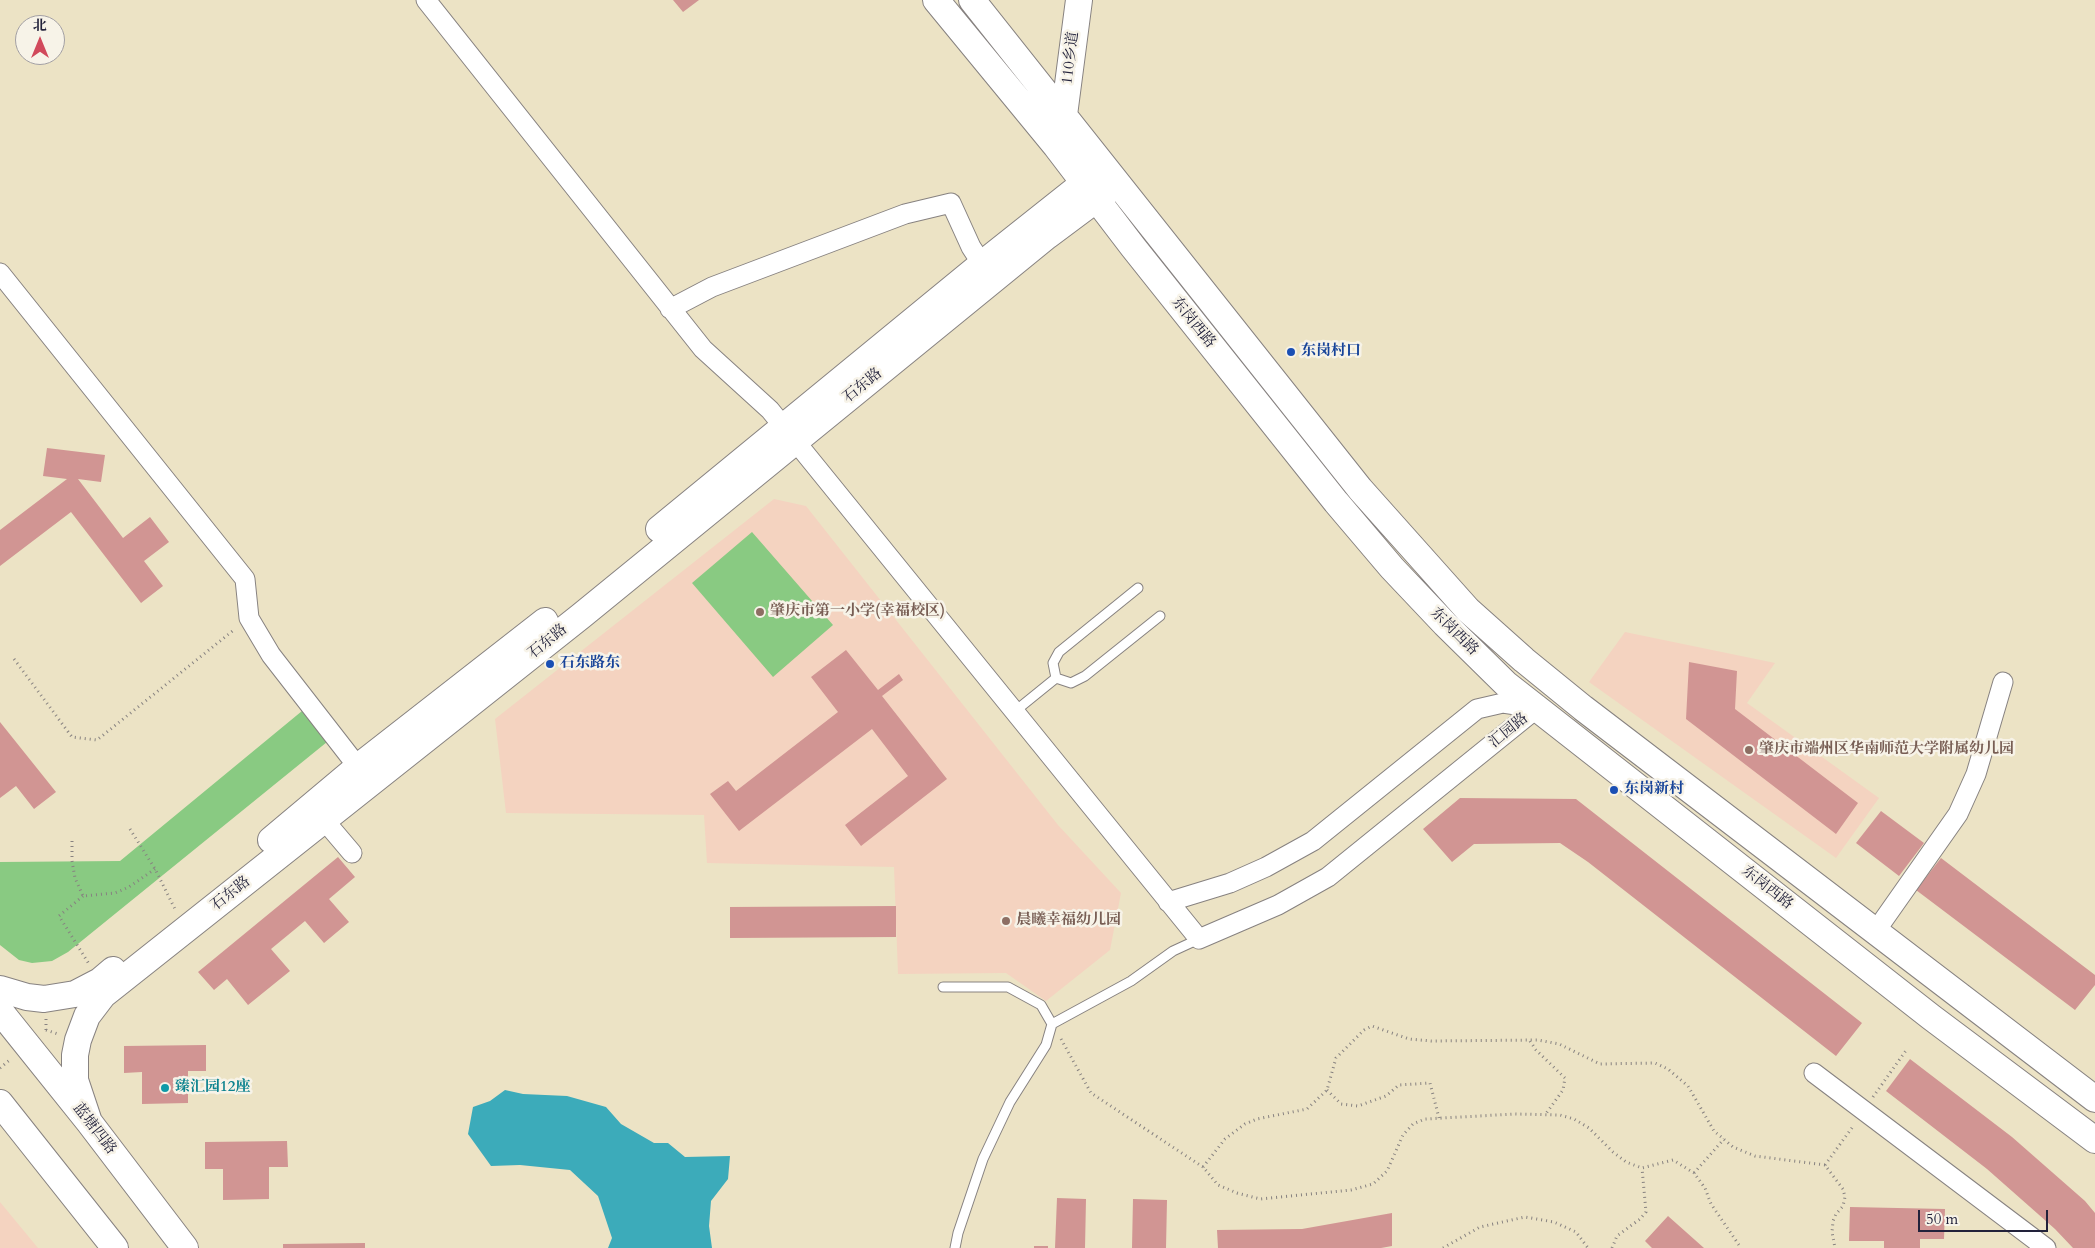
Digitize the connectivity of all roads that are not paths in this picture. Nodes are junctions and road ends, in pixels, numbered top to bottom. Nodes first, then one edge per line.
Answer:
1 (426, 0) edge
2 (936, 0) edge
3 (972, 0) edge
4 (1079, 0) edge
5 (1064, 115) junction
6 (1111, 175) junction
7 (1090, 191) junction
8 (982, 264) junction
9 (0, 273) edge
10 (670, 309) junction
11 (789, 434) junction
12 (1138, 588) dead end
13 (1160, 616) dead end
14 (1056, 678) junction
15 (2003, 682) dead end
16 (1537, 708) junction
17 (1014, 712) junction
18 (358, 767) junction
19 (324, 820) junction
20 (352, 853) dead end
21 (1168, 902) junction
22 (1875, 932) junction
23 (1198, 939) junction
24 (943, 987) dead end
25 (0, 989) edge
26 (0, 1012) edge
27 (1052, 1024) junction
28 (1814, 1073) dead end
29 (2095, 1098) edge
30 (0, 1103) edge
31 (89, 1122) junction
32 (0, 1135) edge
33 (2095, 1140) edge
34 (34, 1146) junction
35 (115, 1248) edge
36 (185, 1248) edge
37 (955, 1248) edge
38 (2046, 1248) edge

1 - 10 street
2 - 7 main road, 东岗西路
3 - 5 main road, 东岗西路
4 - 5 main road, 110乡道
5 - 6 main road, 东岗西路
6 - 7 main road
6 - 22 main road, 东岗西路
7 - 8 main road, 石东路
7 - 11 main road, 石东路
7 - 16 main road, 东岗西路
8 - 10 street
8 - 11 main road, 石东路
9 - 18 street
10 - 11 street
11 - 17 street
11 - 18 main road, 石东路
11 - 19 main road, 石东路
12 - 14 lane
13 - 14 lane
14 - 17 lane
15 - 22 street
16 - 21 street, 汇园路
16 - 23 street, 汇园路
16 - 33 main road, 东岗西路
17 - 21 street
18 - 25 main road, 石东路
19 - 20 street
19 - 31 main road, 石东路
21 - 23 street
22 - 29 main road, 东岗西路
23 - 27 lane
24 - 27 lane
26 - 31 main road, 蓝塘四路
27 - 37 lane
28 - 38 street
30 - 34 main road
31 - 36 main road, 蓝塘四路
32 - 34 main road
34 - 35 main road

